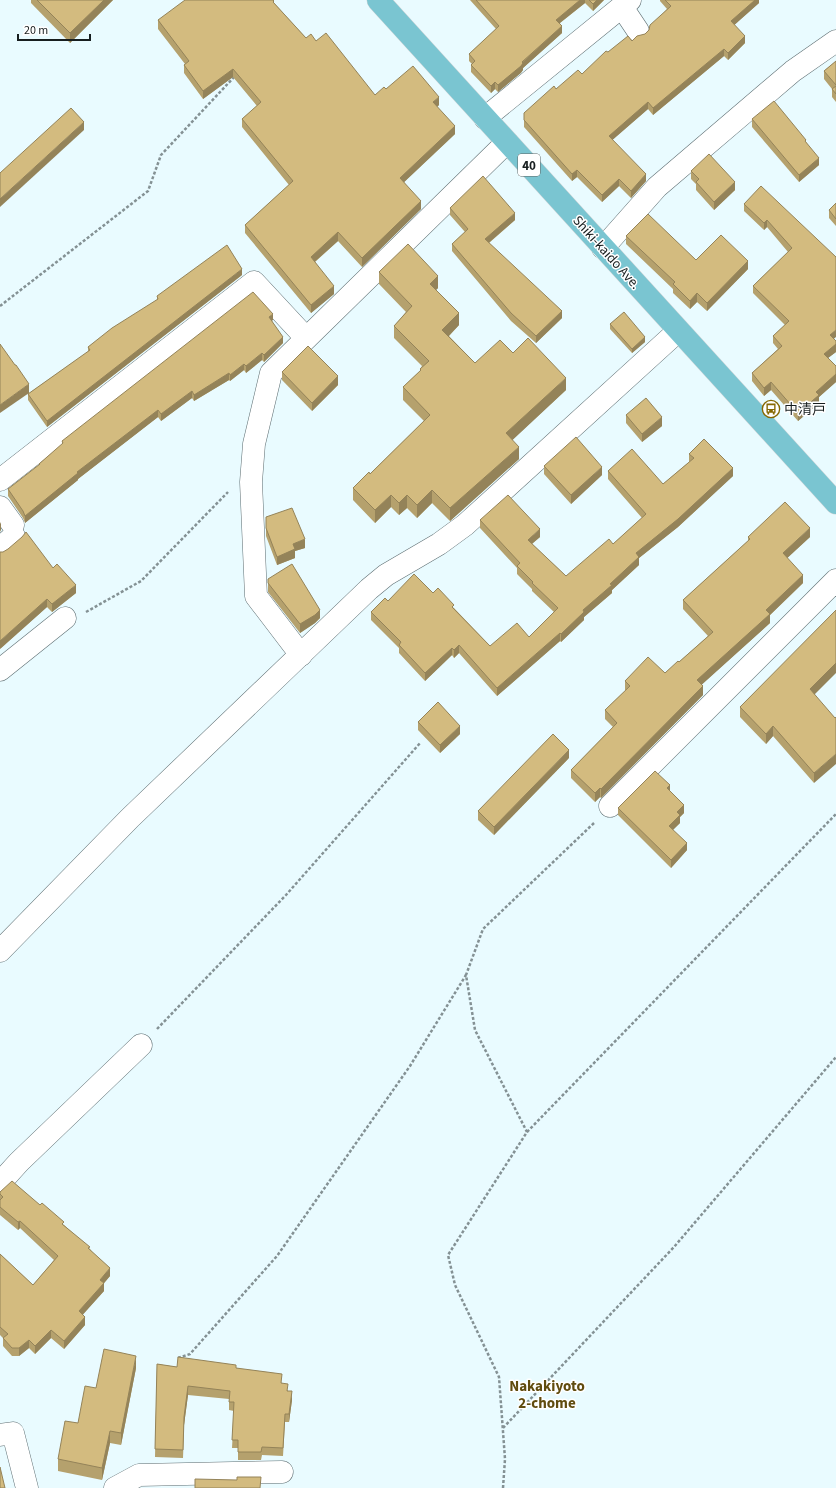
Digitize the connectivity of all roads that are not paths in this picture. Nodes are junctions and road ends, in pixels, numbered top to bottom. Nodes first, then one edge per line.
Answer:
1 (378, 0) edge
2 (626, 3) edge
3 (638, 31) dead end
4 (836, 40) edge
5 (485, 118) junction
6 (507, 142) junction
7 (603, 248) junction
8 (678, 331) junction
9 (306, 338) junction
10 (0, 480) edge
11 (836, 503) edge
12 (0, 506) edge
13 (9, 536) edge
14 (836, 580) edge
15 (65, 618) road end
16 (301, 655) junction
17 (0, 670) edge
18 (610, 806) road end
19 (0, 951) edge
20 (141, 1045) road end
21 (0, 1183) edge
22 (0, 1435) edge
23 (282, 1472) dead end
24 (27, 1488) edge
25 (114, 1488) edge

1 - 5 main road, Shiki-kaido Ave. / 40
2 - 3 street
2 - 5 street
4 - 7 street
5 - 6 main road, Shiki-kaido Ave. / 40
6 - 7 main road, Shiki-kaido Ave. / 40
6 - 9 street
7 - 8 main road, Shiki-kaido Ave. / 40
8 - 11 main road, Shiki-kaido Ave. / 40
8 - 16 street
9 - 10 street
9 - 16 street
12 - 13 street
14 - 18 street
15 - 17 street
16 - 19 street
20 - 21 street
22 - 24 street
23 - 25 street

